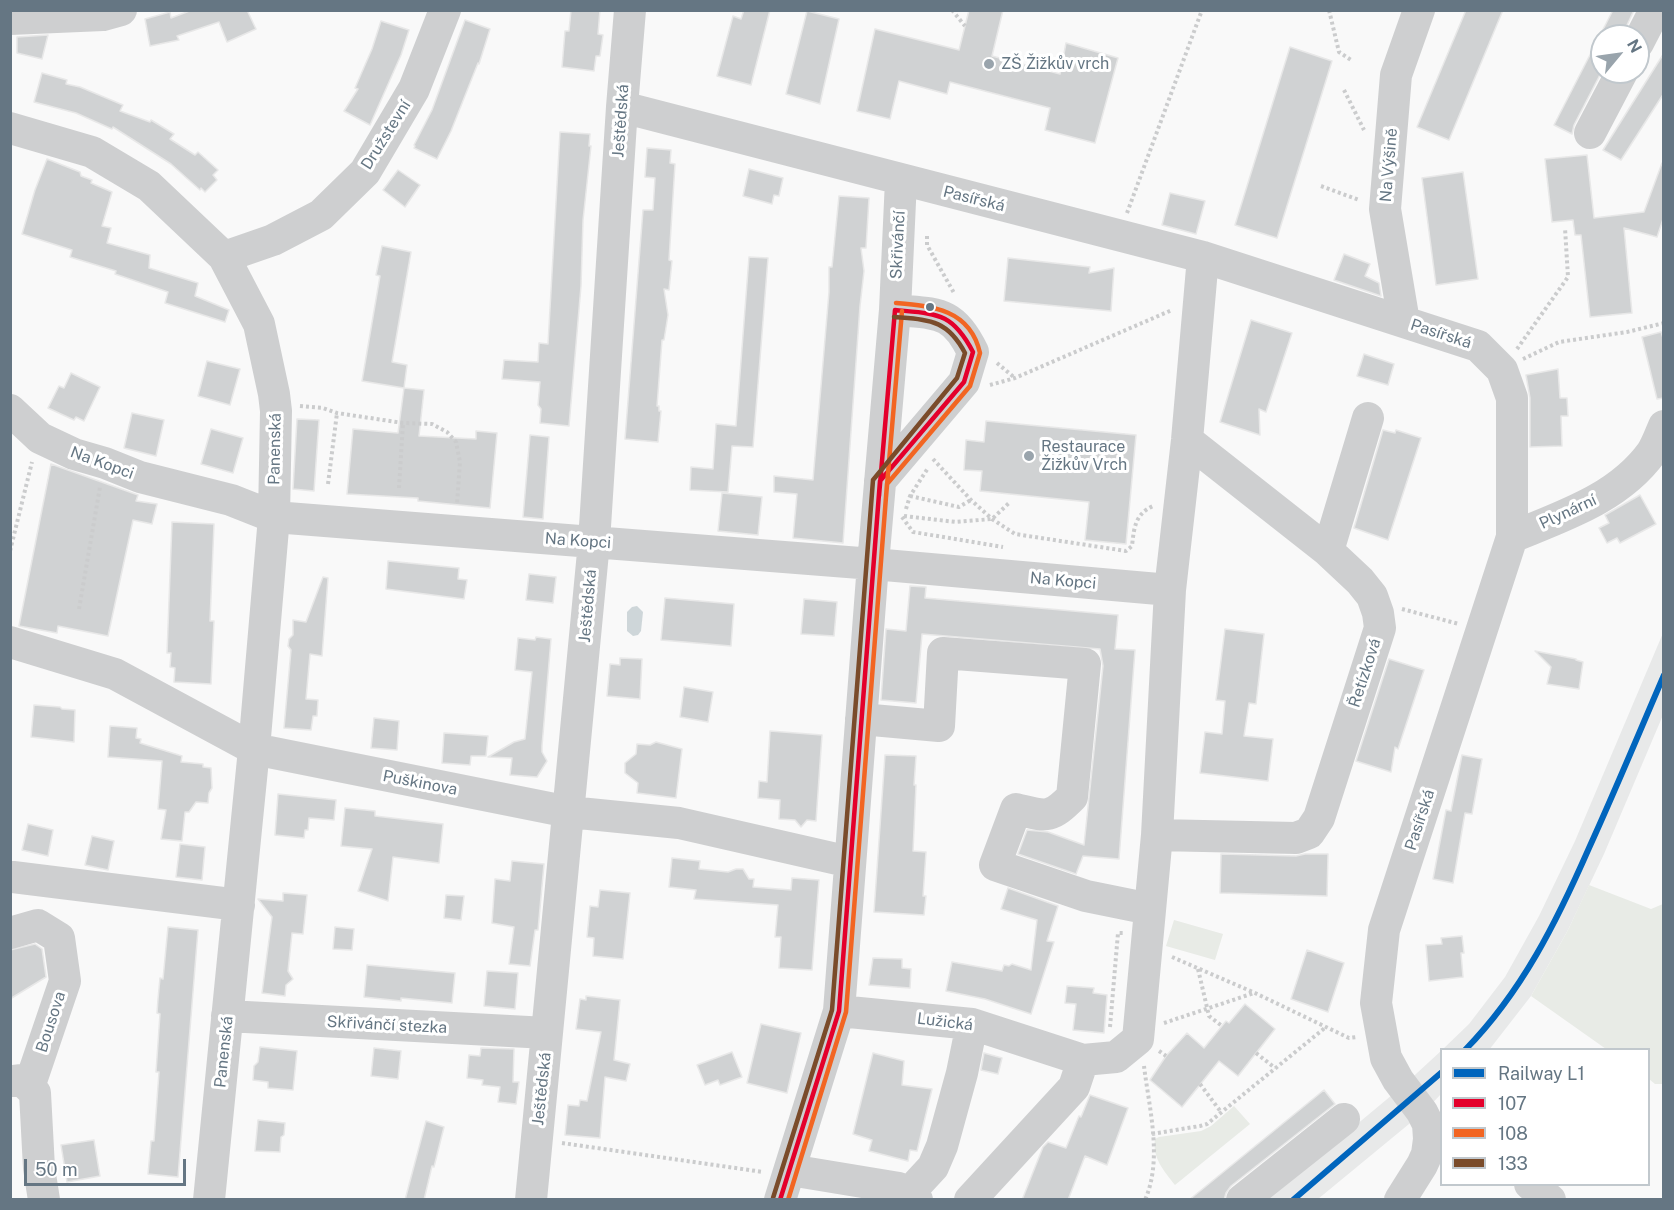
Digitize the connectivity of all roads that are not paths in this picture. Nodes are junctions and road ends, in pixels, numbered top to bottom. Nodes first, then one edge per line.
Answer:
1 (121, 10) edge
2 (445, 10) edge
3 (630, 10) edge
4 (1419, 10) edge
5 (1655, 10) edge
6 (10, 19) edge
7 (1648, 24) edge
8 (1616, 84) edge
9 (622, 107) junction
10 (10, 128) edge
11 (1590, 133) dead end
12 (901, 180) junction
13 (224, 257) junction
14 (1203, 257) junction
15 (895, 310) junction
16 (1404, 322) junction
17 (10, 410) edge
18 (1368, 418) dead end
19 (1664, 426) edge
20 (1187, 440) junction
21 (880, 481) junction
22 (274, 518) junction
23 (1512, 537) junction
24 (594, 542) junction
25 (1328, 551) junction
26 (873, 564) junction
27 (1170, 590) junction
28 (10, 642) edge
29 (861, 719) junction
30 (254, 749) junction
31 (569, 812) junction
32 (1157, 835) junction
33 (850, 862) junction
34 (13, 877) dead end
35 (239, 905) junction
36 (1142, 908) junction
37 (10, 933) edge
38 (839, 1011) junction
39 (227, 1016) junction
40 (972, 1024) junction
41 (547, 1033) junction
42 (1083, 1060) junction
43 (20, 1084) edge
44 (1344, 1119) dead end
45 (778, 1171) junction
46 (1531, 1186) edge
47 (912, 1197) edge
48 (44, 1200) edge
49 (209, 1200) edge
50 (531, 1200) edge
51 (780, 1200) edge
52 (970, 1200) edge
53 (1242, 1200) edge
54 (1400, 1200) edge
55 (1550, 1200) edge

1 - 6 street
2 - 13 street, Družstevní
3 - 9 street, Ještědská
4 - 16 street, Na Výšině
5 - 7 street
8 - 11 street
9 - 12 street, Pasířská
9 - 24 street, Ještědská
10 - 13 street, Panenská
12 - 14 street, Pasířská
12 - 15 street, Skřivánčí
13 - 22 street, Panenská
14 - 16 street, Pasířská
14 - 20 street
15 - 21 street, Skřivánčí
15 - 21 street
16 - 23 street, Pasířská
17 - 22 street, Na Kopci
18 - 25 street
19 - 23 street, Plynární
20 - 25 street
20 - 27 street
21 - 26 street, Skřivánčí
22 - 24 street, Na Kopci
22 - 30 street, Panenská
23 - 54 street, Pasířská
24 - 26 street, Na Kopci
24 - 31 street, Ještědská
25 - 32 street, Řetízková
26 - 27 street, Na Kopci
26 - 29 street, Skřivánčí
27 - 32 street
28 - 30 street, Puškinova
29 - 33 street, Skřivánčí
29 - 36 street
30 - 31 street, Puškinova
30 - 35 street, Panenská
31 - 33 street, Puškinova
31 - 41 street, Ještědská
32 - 36 street
33 - 38 street, Skřivánčí
34 - 35 street
35 - 39 street, Panenská
36 - 42 street, Lužická
37 - 43 street, Bousova
38 - 40 street, Lužická
38 - 45 street, Skřivánčí
39 - 41 street, Skřivánčí stezka
39 - 49 street, Panenská
40 - 42 street, Lužická
40 - 47 street
41 - 50 street, Ještědská
42 - 52 street
43 - 48 street, Bousova
44 - 53 street
45 - 47 street
45 - 51 street, Skřivánčí
46 - 55 street

